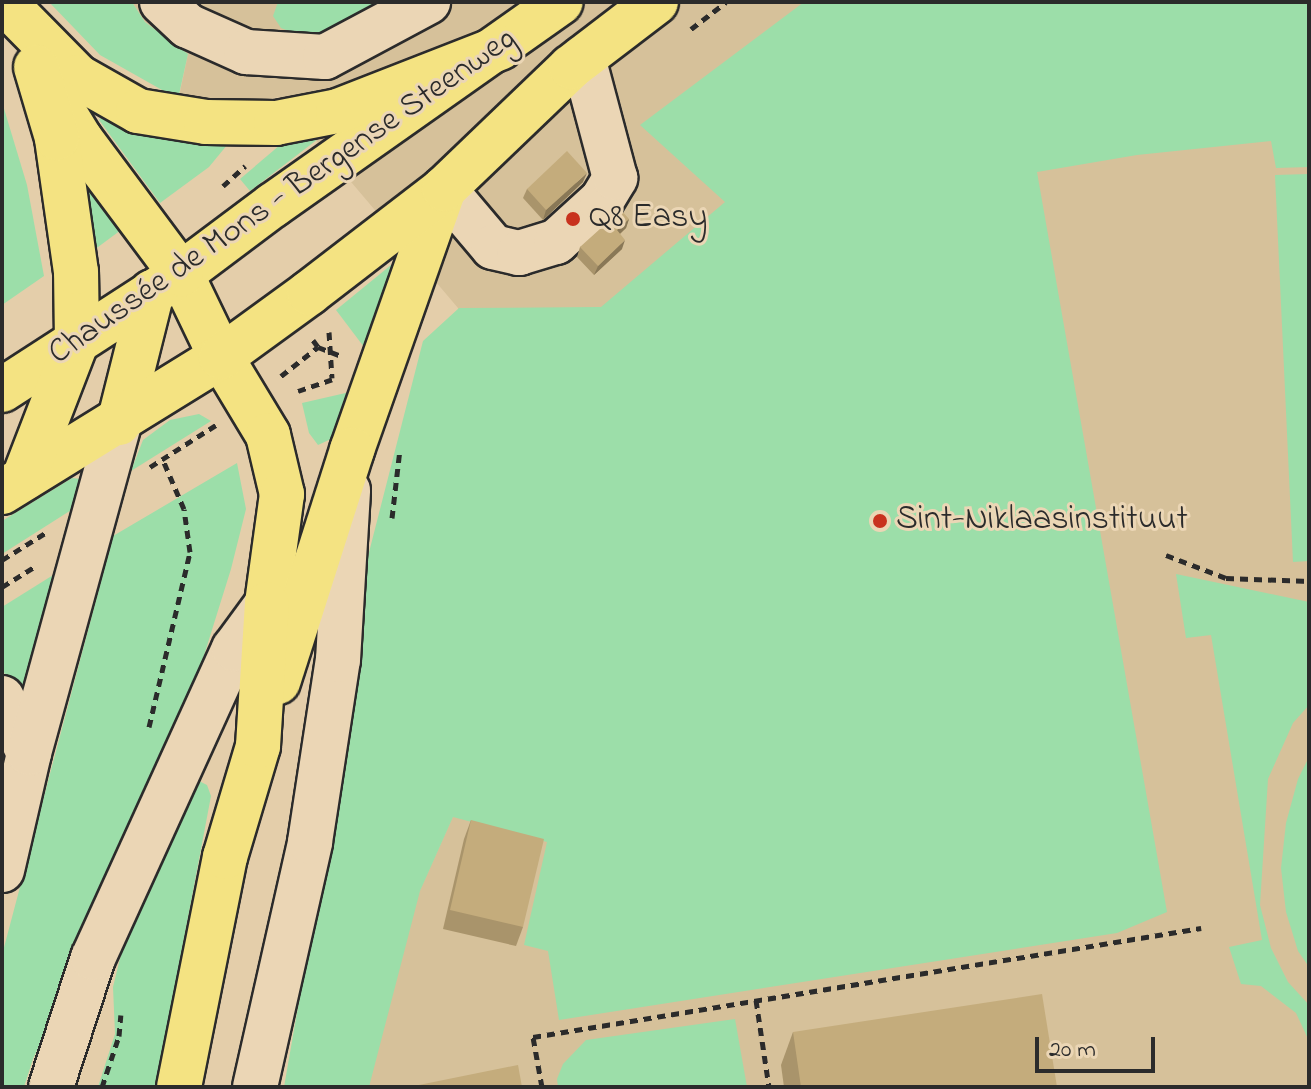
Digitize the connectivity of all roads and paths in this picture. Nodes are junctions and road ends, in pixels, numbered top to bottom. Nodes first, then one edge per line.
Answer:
1 (4, 2) edge
2 (162, 2) edge
3 (428, 2) edge
4 (561, 2) edge
5 (656, 2) edge
6 (726, 2) edge
7 (679, 39) dead end
8 (500, 48) junction
9 (583, 58) junction
10 (36, 67) junction
11 (444, 189) junction
12 (166, 283) junction
13 (328, 318) dead end
14 (77, 341) junction
15 (330, 353) junction
16 (221, 357) junction
17 (383, 363) junction
18 (342, 378) dead end
19 (332, 379) junction
20 (2, 390) edge
21 (298, 391) dead end
22 (248, 401) junction
23 (119, 423) junction
24 (352, 450) junction
25 (13, 485) edge
26 (98, 500) junction
27 (1166, 555) dead end
28 (2, 560) edge
29 (1309, 581) edge
30 (267, 604) junction
31 (2, 698) edge
32 (258, 746) junction
33 (29, 753) junction
34 (2, 870) edge
35 (1201, 928) dead end
36 (756, 1000) junction
37 (51, 1087) edge
38 (179, 1087) edge
39 (255, 1087) edge
40 (542, 1087) edge
41 (769, 1087) edge

1 - 8 main road
1 - 10 main road
2 - 3 street
4 - 8 main road, Chaussée de Mons - Bergense Steenweg
5 - 9 main road, Chaussée de Mons - Bergense Steenweg
6 - 7 path
8 - 12 main road, Chaussée de Mons - Bergense Steenweg
9 - 11 main road, Chaussée de Mons - Bergense Steenweg
9 - 11 street
10 - 12 main road
10 - 14 main road
11 - 16 main road, Chaussée de Mons - Bergense Steenweg
11 - 17 main road
12 - 14 main road, Chaussée de Mons - Bergense Steenweg
12 - 16 main road
12 - 23 main road
13 - 15 path
14 - 20 main road, Chaussée de Mons - Bergense Steenweg
14 - 25 main road
15 - 17 path
15 - 19 path
15 - 22 path
16 - 22 main road
16 - 23 main road, Chaussée de Mons - Bergense Steenweg
17 - 24 main road
18 - 19 path
19 - 21 path
22 - 26 path
22 - 30 main road
23 - 25 main road, Chaussée de Mons - Bergense Steenweg
23 - 26 street
24 - 32 main road
24 - 39 street
26 - 28 path
26 - 33 street
27 - 29 path
30 - 32 main road
30 - 37 street
31 - 33 street
32 - 38 main road
33 - 34 street
35 - 36 path
36 - 40 path
36 - 41 path

